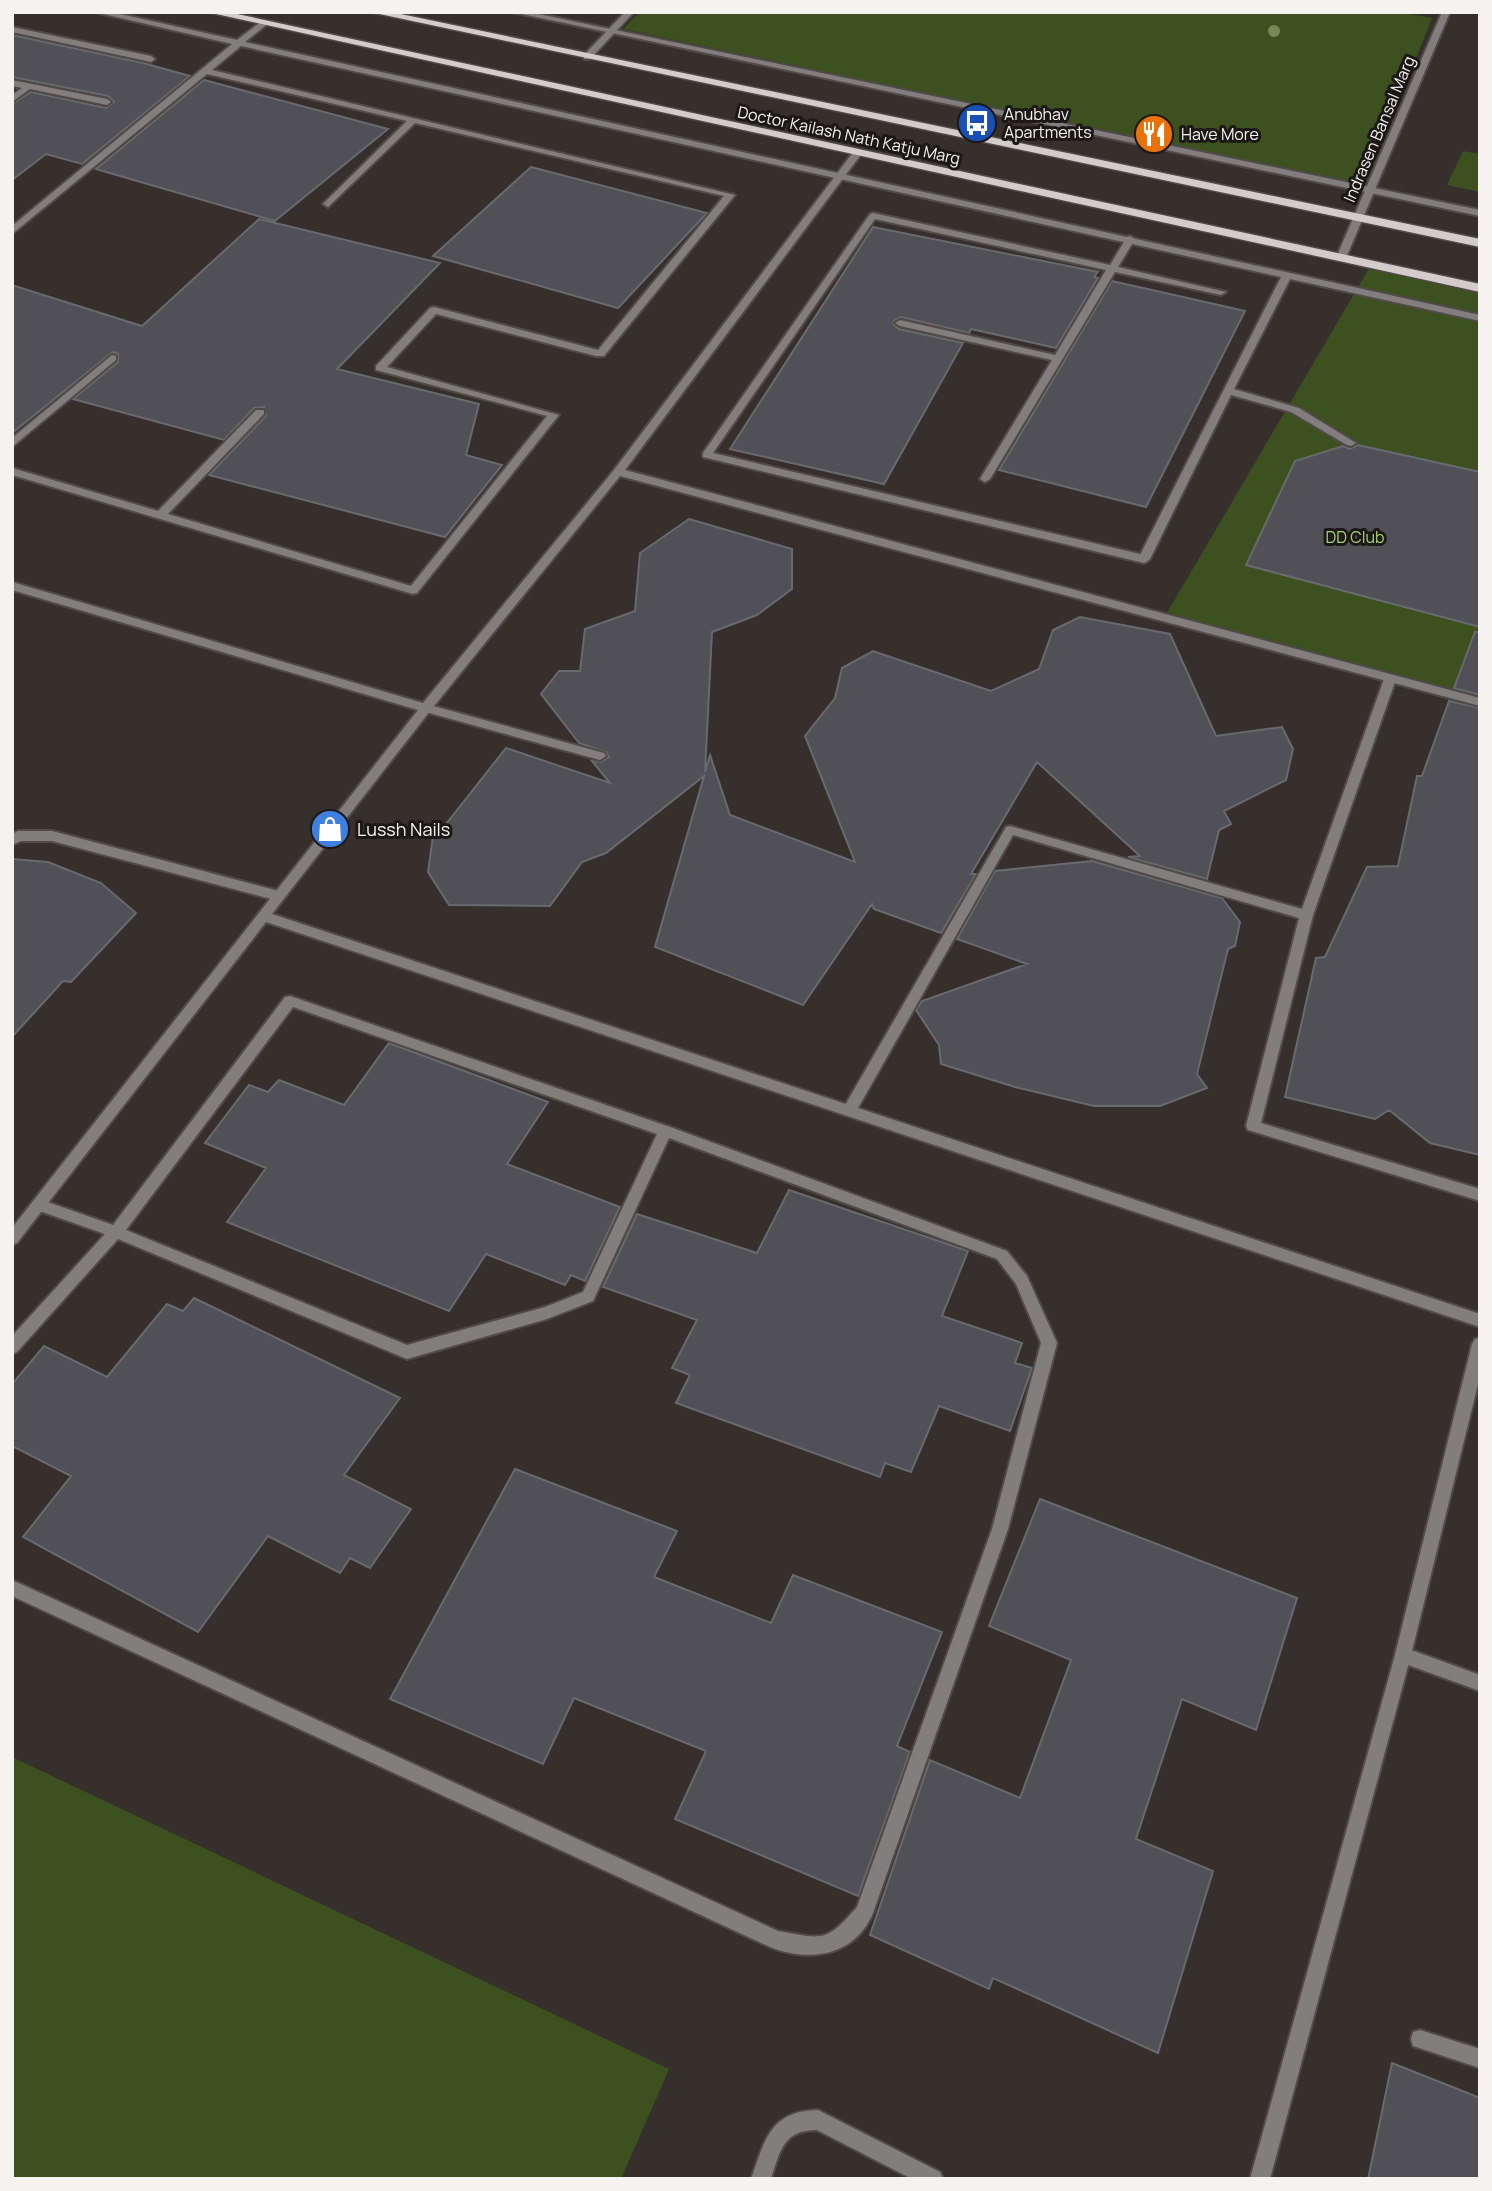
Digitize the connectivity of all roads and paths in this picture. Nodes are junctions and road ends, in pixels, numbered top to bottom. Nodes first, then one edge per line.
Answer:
1 (99, 12) edge
2 (212, 12) edge
3 (374, 12) edge
4 (516, 12) edge
5 (630, 12) edge
6 (1446, 12) edge
7 (263, 23) junction
8 (12, 29) edge
9 (611, 32) junction
10 (238, 44) junction
11 (587, 57) junction
12 (150, 59) dead end
13 (206, 71) junction
14 (12, 83) edge
15 (28, 86) junction
16 (12, 99) edge
17 (107, 102) dead end
18 (413, 120) junction
19 (857, 153) junction
20 (838, 178) junction
21 (1369, 190) junction
22 (328, 204) dead end
23 (1480, 213) edge
24 (1358, 218) junction
25 (12, 231) edge
26 (1130, 239) junction
27 (1480, 243) edge
28 (1340, 258) junction
29 (1112, 268) junction
30 (1287, 274) junction
31 (1480, 288) edge
32 (1221, 292) dead end
33 (1480, 317) edge
34 (901, 323) dead end
35 (112, 358) dead end
36 (1059, 359) junction
37 (1229, 391) junction
38 (260, 412) dead end
39 (1351, 443) dead end
40 (12, 444) edge
41 (12, 471) edge
42 (618, 472) junction
43 (985, 479) dead end
44 (160, 514) junction
45 (12, 586) edge
46 (1390, 678) junction
47 (1480, 702) edge
48 (426, 708) junction
49 (600, 756) dead end
50 (14, 834) edge
51 (279, 896) junction
52 (1306, 915) junction
53 (263, 916) junction
54 (849, 1111) junction
55 (665, 1131) junction
56 (1480, 1195) edge
57 (39, 1205) junction
58 (116, 1232) junction
59 (12, 1239) edge
60 (1480, 1321) edge
61 (1480, 1344) edge
62 (12, 1347) edge
63 (12, 1588) edge
64 (1404, 1654) junction
65 (1480, 1684) edge
66 (1420, 2039) dead end
67 (1480, 2059) edge
68 (761, 2179) edge
69 (933, 2179) edge
70 (1260, 2179) edge

1 - 10 street
2 - 7 main road, Doctor Kailash Nath Katju Marg
3 - 11 main road, Doctor Kailash Nath Katju Marg
4 - 9 street
5 - 9 street
6 - 21 street, Indrasen Bansal Marg
7 - 10 street
7 - 19 main road, Doctor Kailash Nath Katju Marg
8 - 12 street
9 - 11 street
9 - 21 street
10 - 13 street
10 - 20 street
11 - 24 main road, Doctor Kailash Nath Katju Marg
13 - 18 street
13 - 25 street
14 - 15 street
15 - 16 street
15 - 17 street
18 - 22 street
18 - 44 street
19 - 20 street
19 - 28 main road, Doctor Kailash Nath Katju Marg
20 - 26 street
20 - 42 street
21 - 23 street
21 - 24 street, Indrasen Bansal Marg
24 - 27 main road, Doctor Kailash Nath Katju Marg
24 - 28 street, Indrasen Bansal Marg
26 - 29 street
26 - 30 street
28 - 31 main road, Doctor Kailash Nath Katju Marg
29 - 32 street
29 - 36 street
29 - 37 street
30 - 33 street
30 - 37 street
34 - 36 street
35 - 40 street
36 - 43 street
37 - 39 street
38 - 44 street
41 - 44 street
42 - 46 street
42 - 48 street
45 - 48 street
46 - 47 street
46 - 52 street
48 - 49 street
48 - 51 street
50 - 51 street
51 - 53 street
52 - 54 street
52 - 56 street
53 - 54 street
53 - 57 street
54 - 60 street
55 - 58 street
55 - 58 street
55 - 63 street
57 - 58 street
57 - 59 street
58 - 62 street
61 - 64 street
64 - 65 street
64 - 70 street
66 - 67 street
68 - 69 street

